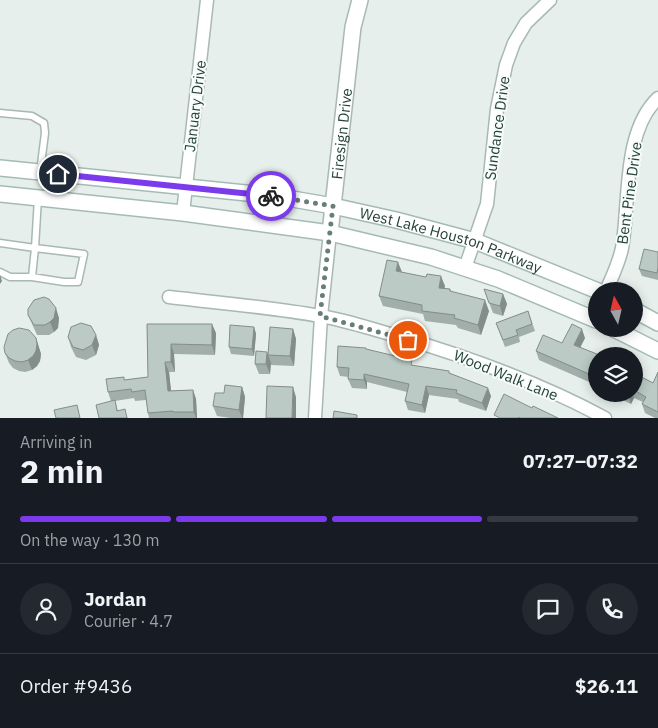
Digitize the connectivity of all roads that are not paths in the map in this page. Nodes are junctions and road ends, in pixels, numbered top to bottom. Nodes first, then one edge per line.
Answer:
1 (208, 0) edge
2 (360, 0) edge
3 (550, 0) edge
4 (658, 98) edge
5 (0, 113) edge
6 (0, 168) edge
7 (40, 172) junction
8 (186, 186) junction
9 (0, 194) edge
10 (38, 198) junction
11 (333, 206) junction
12 (183, 213) junction
13 (330, 233) junction
14 (475, 241) junction
15 (0, 243) edge
16 (34, 248) junction
17 (465, 268) junction
18 (0, 272) edge
19 (32, 277) junction
20 (610, 282) edge
21 (588, 287) edge
22 (169, 297) dead end
23 (588, 313) edge
24 (643, 315) edge
25 (320, 316) junction
26 (658, 323) edge
27 (632, 338) edge
28 (658, 351) edge
29 (315, 418) edge
30 (605, 418) edge

1 - 8 street, January Drive
2 - 11 main road, Firesign Drive
3 - 14 street, Sundance Drive
4 - 20 street, Bent Pine Drive
5 - 7 lane
6 - 7 main road, West Lake Houston Parkway
7 - 8 main road, West Lake Houston Parkway
7 - 10 main road
8 - 11 main road, West Lake Houston Parkway
8 - 12 street, January Drive
9 - 10 main road, West Lake Houston Parkway
10 - 12 main road, West Lake Houston Parkway
10 - 16 lane
11 - 13 main road, Firesign Drive
11 - 14 main road, West Lake Houston Parkway
12 - 13 main road, West Lake Houston Parkway
13 - 17 main road, West Lake Houston Parkway
13 - 25 street, Firesign Drive
14 - 17 street, Sundance Drive
14 - 21 main road, West Lake Houston Parkway
15 - 16 lane
16 - 19 lane
16 - 19 lane
17 - 23 main road, West Lake Houston Parkway
18 - 19 lane
22 - 25 street, Wood Walk Lane
24 - 26 main road
25 - 29 street, Firesign Drive
25 - 30 street, Wood Walk Lane
27 - 28 main road

